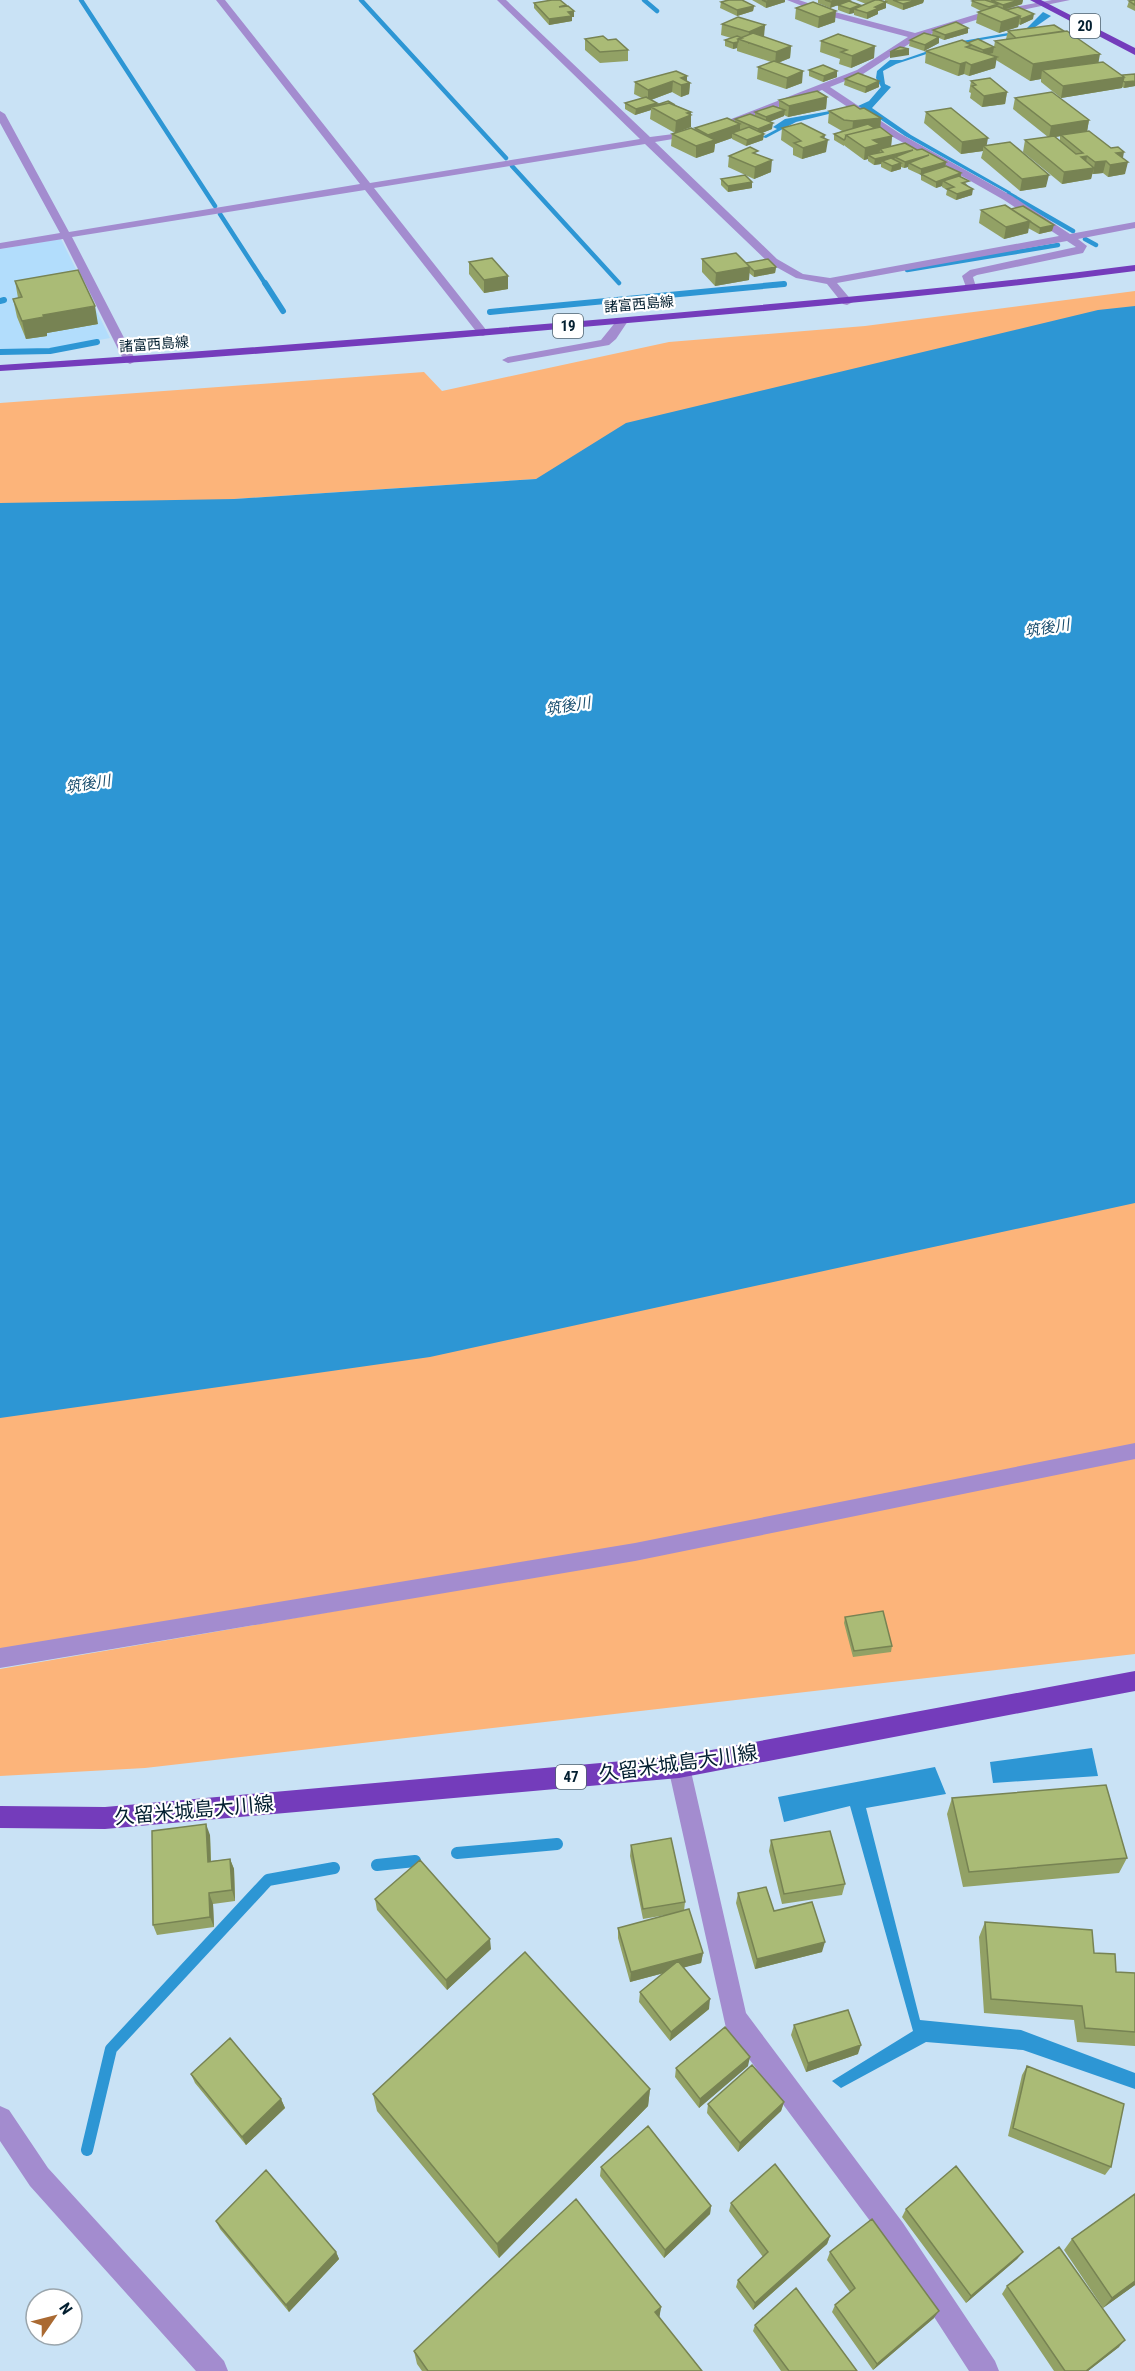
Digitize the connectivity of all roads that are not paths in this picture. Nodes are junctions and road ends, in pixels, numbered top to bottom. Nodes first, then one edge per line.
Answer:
1 (220, 0) edge
2 (501, 0) edge
3 (791, 0) edge
4 (1034, 0) edge
5 (1066, 0) edge
6 (1045, 5) junction
7 (915, 36) junction
8 (1135, 52) edge
9 (823, 87) junction
10 (0, 114) edge
11 (719, 127) edge
12 (704, 131) edge
13 (647, 140) junction
14 (366, 184) junction
15 (1135, 225) edge
16 (66, 235) junction
17 (1070, 237) junction
18 (0, 246) edge
19 (1135, 268) edge
20 (830, 281) junction
21 (971, 287) junction
22 (847, 302) junction
23 (621, 321) junction
24 (483, 333) junction
25 (508, 360) dead end
26 (130, 361) junction
27 (0, 368) edge
28 (1135, 1451) edge
29 (0, 1658) edge
30 (1135, 1681) edge
31 (679, 1767) junction
32 (0, 1817) edge
33 (0, 2119) edge
34 (214, 2371) edge
35 (985, 2371) edge

1 - 14 street
2 - 13 street
3 - 7 street
4 - 6 main road, 20
5 - 6 street
6 - 7 street
6 - 8 main road, 20
7 - 9 street
9 - 11 street
9 - 17 street
10 - 16 street
12 - 13 street
13 - 14 street
13 - 20 street
14 - 16 street
14 - 24 street
15 - 17 street
16 - 18 street
16 - 26 street
17 - 20 street
17 - 21 street
19 - 21 main road, 諸富西島線 / 19
20 - 22 street
21 - 22 main road, 諸富西島線 / 19
22 - 23 main road, 諸富西島線 / 19
23 - 24 main road, 諸富西島線 / 19
23 - 25 street
24 - 26 main road, 諸富西島線 / 19
26 - 27 main road, 諸富西島線 / 19
28 - 29 street
30 - 31 main road, 久留米城島大川線 / 47
31 - 32 main road, 久留米城島大川線 / 47
31 - 35 street
33 - 34 street

